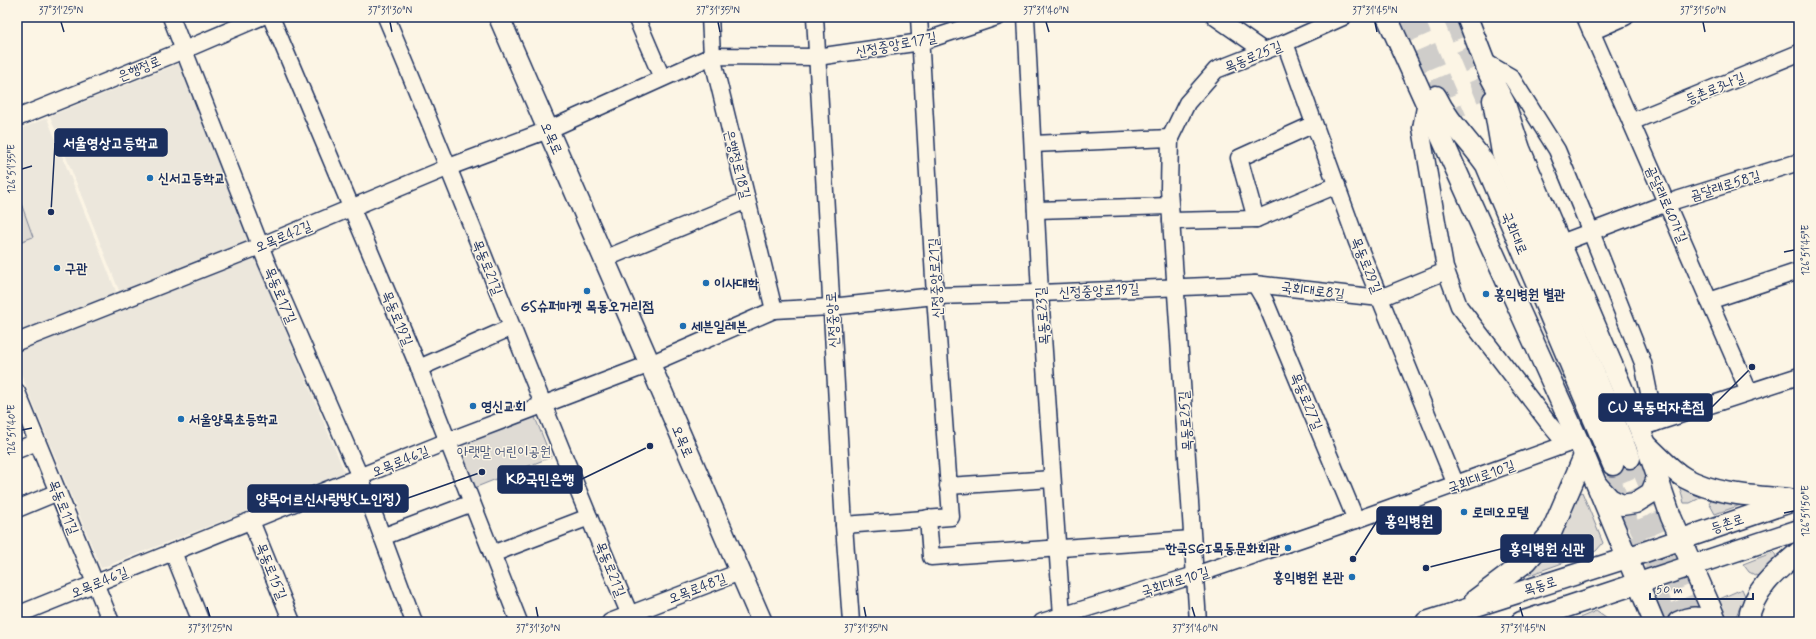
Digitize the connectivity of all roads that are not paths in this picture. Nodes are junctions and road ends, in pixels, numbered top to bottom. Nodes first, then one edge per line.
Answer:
1 (171, 17) edge
2 (261, 17) edge
3 (271, 17) edge
4 (386, 17) edge
5 (499, 17) edge
6 (636, 17) edge
7 (710, 17) edge
8 (815, 17) edge
9 (920, 17) edge
10 (997, 17) edge
11 (1026, 17) edge
12 (1215, 17) edge
13 (1344, 17) edge
14 (1389, 17) edge
15 (1467, 17) edge
16 (1585, 17) edge
17 (1625, 17) edge
18 (1591, 32) junction
19 (921, 42) junction
20 (1285, 43) junction
21 (184, 50) junction
22 (1264, 51) junction
23 (1799, 53) edge
24 (712, 56) junction
25 (817, 57) junction
26 (1487, 68) junction
27 (662, 78) junction
28 (1426, 102) junction
29 (17, 118) edge
30 (1631, 122) junction
31 (1314, 124) junction
32 (548, 130) junction
33 (1170, 138) junction
34 (1033, 144) junction
35 (1799, 162) edge
36 (449, 167) junction
37 (1337, 185) junction
38 (747, 200) junction
39 (1667, 203) junction
40 (351, 207) junction
41 (1036, 210) junction
42 (1171, 213) junction
43 (1256, 219) junction
44 (1591, 232) junction
45 (1561, 243) junction
46 (260, 246) junction
47 (604, 259) junction
48 (1446, 271) junction
49 (1799, 272) edge
50 (1255, 284) junction
51 (1176, 287) junction
52 (1040, 293) junction
53 (936, 296) junction
54 (1380, 298) junction
55 (1709, 301) junction
56 (831, 307) junction
57 (774, 310) junction
58 (512, 327) junction
59 (17, 342) edge
60 (650, 364) junction
61 (419, 368) junction
62 (1799, 376) edge
63 (17, 392) edge
64 (1749, 392) junction
65 (543, 404) junction
66 (1646, 432) junction
67 (37, 442) junction
68 (448, 442) junction
69 (1576, 447) junction
70 (17, 450) edge
71 (360, 477) junction
72 (1657, 478) junction
73 (1052, 479) junction
74 (1595, 483) junction
75 (1456, 485) junction
76 (948, 486) junction
77 (58, 492) junction
78 (1798, 499) edge
79 (472, 503) junction
80 (17, 509) edge
81 (589, 517) junction
82 (928, 518) junction
83 (1356, 520) junction
84 (252, 521) junction
85 (844, 526) junction
86 (1799, 530) edge
87 (382, 537) junction
88 (1192, 538) junction
89 (1680, 539) junction
90 (1654, 548) joint
91 (1057, 549) junction
92 (173, 552) junction
93 (1799, 552) edge
94 (492, 554) junction
95 (1627, 558) junction
96 (1691, 565) junction
97 (740, 572) junction
98 (1663, 574) joint
99 (1195, 575) junction
100 (95, 584) junction
101 (1638, 584) junction
102 (1465, 608) junction
103 (17, 615) edge
104 (1062, 616) junction
105 (631, 618) edge
106 (111, 622) edge
107 (201, 622) edge
108 (292, 622) edge
109 (414, 622) edge
110 (518, 622) edge
111 (610, 622) edge
112 (762, 622) edge
113 (851, 622) edge
114 (1042, 622) edge
115 (1198, 622) edge
116 (1426, 622) edge
117 (1521, 622) edge
118 (1654, 622) edge
119 (1678, 622) edge
120 (1710, 622) edge
121 (1717, 622) edge
122 (1748, 622) edge

1 - 21 street, 목동로17길
2 - 21 street, 은행정로
3 - 40 street, 목동로19길
4 - 36 street, 목동로21길
5 - 32 main road, 오목로
6 - 27 street
7 - 24 street, 은행정로18길
8 - 25 street, 신정중앙로
9 - 19 street, 신정중앙로21길
10 - 19 street, 신정중앙로17길
11 - 34 street, 목동로23길
12 - 22 street
13 - 20 street, 목동로25길
14 - 26 main road, 국회대로
14 - 28 main road
15 - 26 main road
16 - 18 street, 곰달래로60가길
17 - 18 street
18 - 30 street, 곰달래로60가길
19 - 25 street, 신정중앙로17길
19 - 53 street, 신정중앙로21길
20 - 22 street, 목동로25길
20 - 31 street, 목동로29길
21 - 29 street, 은행정로
21 - 46 street, 목동로17길
22 - 33 street, 목동로25길
23 - 30 street, 등촌로3나길
24 - 25 street, 신정중앙로17길
24 - 27 street, 오목로42길
24 - 38 street, 은행정로18길
25 - 56 street, 신정중앙로
26 - 44 street
26 - 45 main road
27 - 32 street, 오목로42길
28 - 48 street
28 - 69 main road
30 - 39 street, 곰달래로60가길
31 - 37 street, 목동로29길
31 - 43 street
32 - 36 street, 오목로42길
32 - 47 main road, 오목로
33 - 34 street
33 - 42 street, 목동로25길
34 - 41 street, 목동로23길
35 - 39 street, 곰달래로58길
36 - 40 street, 오목로42길
36 - 58 street, 목동로21길
37 - 43 street
37 - 54 street, 목동로29길
38 - 47 street
38 - 57 street, 은행정로18길
39 - 44 street, 곰달래로58길
39 - 55 street, 곰달래로60가길
40 - 46 street, 오목로42길
40 - 61 street, 목동로19길
41 - 42 street
41 - 52 street, 목동로23길
42 - 43 street
42 - 51 street, 목동로25길
44 - 45 street, 곰달래로58길
44 - 66 street
45 - 66 main road
46 - 59 street, 오목로42길
46 - 71 street, 목동로17길
47 - 60 main road, 오목로
48 - 54 street, 국회대로8길
48 - 69 street
49 - 55 street
50 - 51 street, 국회대로8길
50 - 54 street, 국회대로8길
50 - 83 street, 목동로27길
51 - 52 street, 신정중앙로19길
51 - 88 street, 목동로25길
52 - 53 street, 신정중앙로19길
52 - 73 street, 목동로23길
53 - 56 street, 신정중앙로19길
53 - 76 street, 신정중앙로21길
54 - 75 street, 목동로29길
55 - 64 street, 곰달래로60가길
56 - 57 street, 신정중앙로19길
56 - 85 street, 신정중앙로
57 - 60 street, 오목로46길
58 - 61 street
58 - 65 street, 목동로21길
60 - 65 street, 오목로46길
60 - 97 main road, 오목로
61 - 68 street, 목동로19길
62 - 64 street
63 - 67 street, 목동로11길
64 - 66 street
65 - 68 street, 오목로46길
65 - 81 street, 목동로21길
66 - 72 main road
66 - 78 main road
67 - 70 street
67 - 77 street, 목동로11길
68 - 71 street, 오목로46길
68 - 79 street, 목동로19길
69 - 74 main road
69 - 75 street, 국회대로10길
69 - 102 main road
71 - 84 street, 오목로46길
71 - 87 street, 목동로17길
72 - 74 main road
72 - 89 main road
73 - 76 street
73 - 91 street, 목동로23길
74 - 95 main road
75 - 83 street, 국회대로10길
76 - 82 street, 신정중앙로21길
77 - 80 street
77 - 100 street, 목동로11길
78 - 89 main road, 등촌로
79 - 87 street
79 - 94 street, 목동로19길
81 - 94 street
81 - 105 street, 목동로21길
82 - 85 street, 신정중앙로21길
82 - 91 street
83 - 99 street, 국회대로10길
84 - 92 street, 오목로46길
84 - 108 street, 목동로15길
85 - 113 street, 신정중앙로
86 - 96 main road, 등촌로
87 - 109 street, 목동로17길
88 - 91 street
88 - 99 street, 목동로25길
89 - 90 main road, 등촌로
89 - 96 main road
90 - 95 main road, 목동로
91 - 104 street, 목동로23길
92 - 100 street, 오목로46길
92 - 107 street
93 - 122 main road
94 - 110 street, 목동로19길
95 - 101 main road
95 - 102 main road, 목동로
96 - 98 main road, 등촌로
96 - 121 main road
97 - 105 street, 오목로48길
97 - 112 main road, 오목로
98 - 101 main road, 목동로
99 - 104 street, 국회대로10길
99 - 115 street, 목동로25길
100 - 103 street, 오목로46길
100 - 106 street, 목동로11길
101 - 117 main road, 목동로
101 - 118 main road
102 - 116 main road, 목동로
104 - 114 street, 국회대로10길
105 - 111 street, 오목로48길
119 - 120 main road

